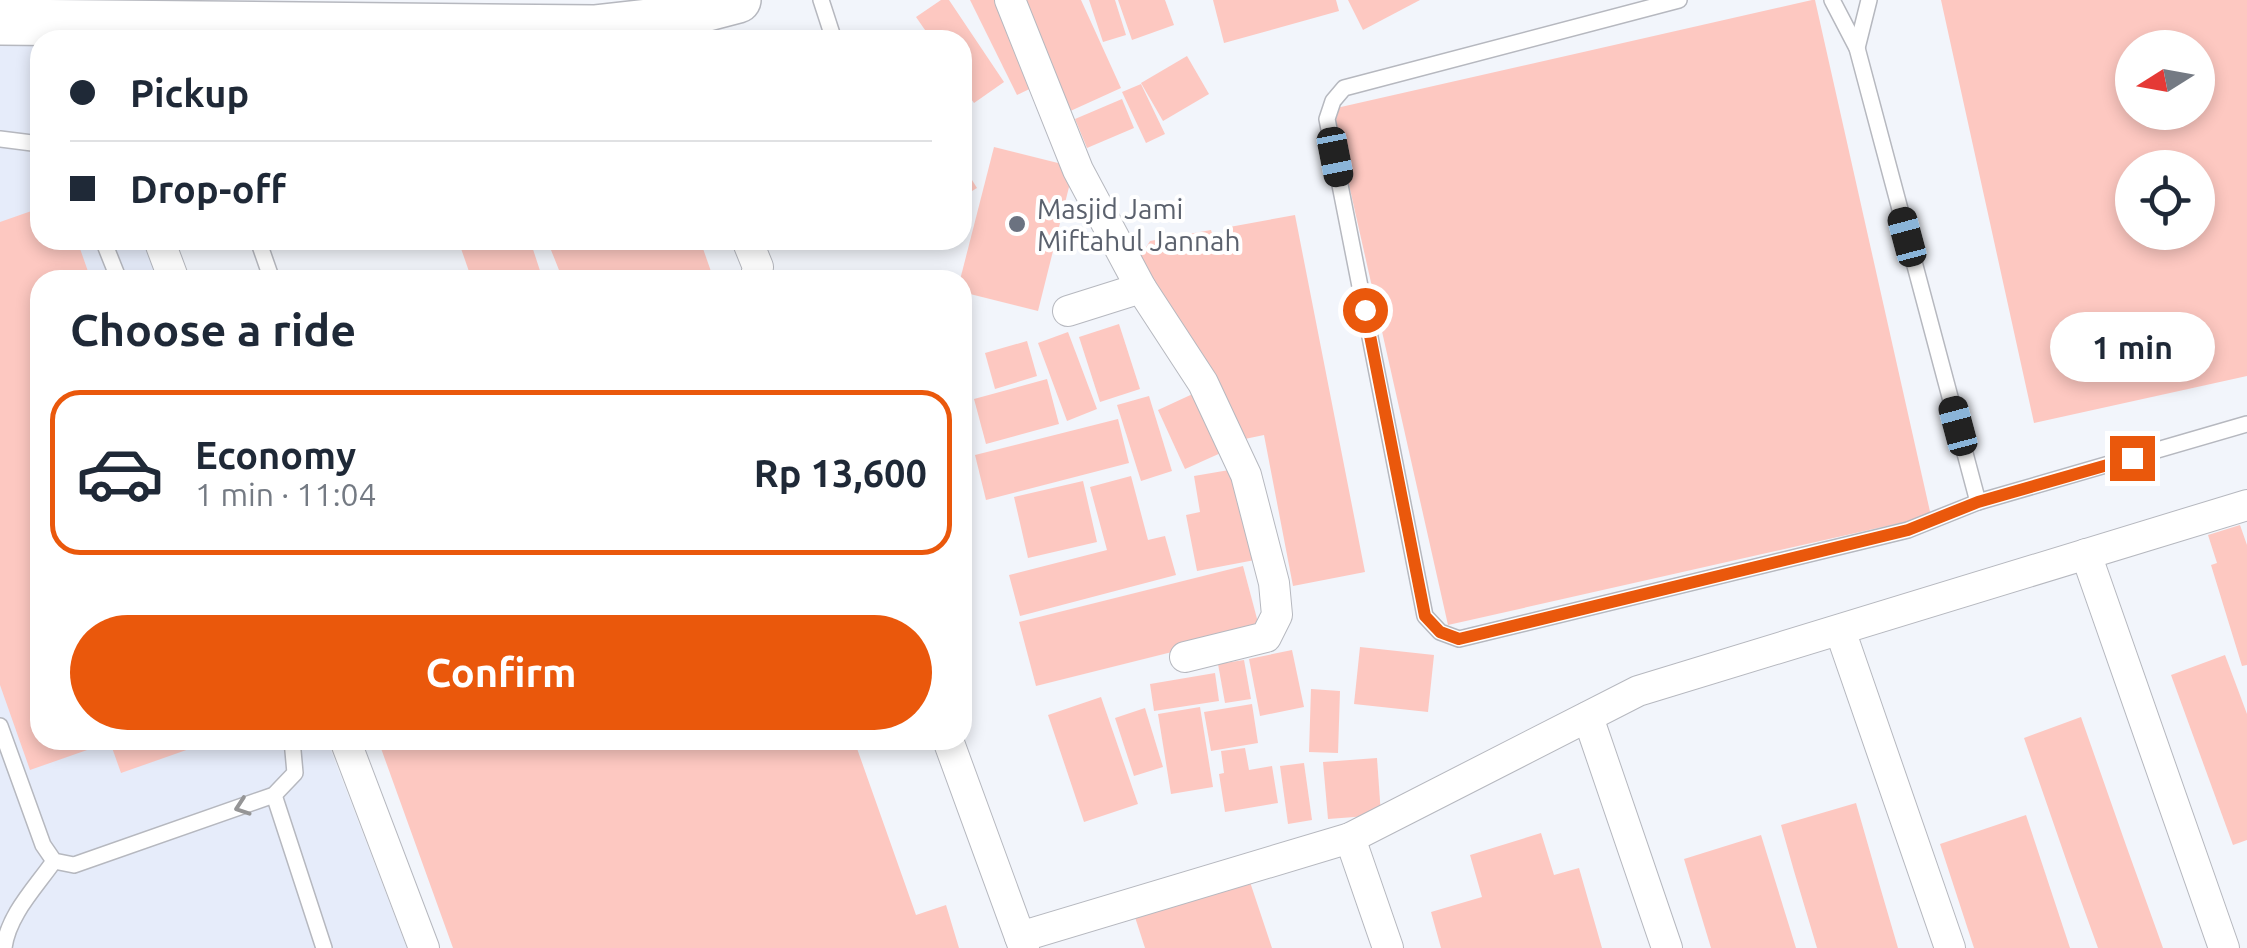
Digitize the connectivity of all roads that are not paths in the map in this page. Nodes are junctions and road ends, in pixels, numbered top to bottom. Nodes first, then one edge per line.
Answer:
1 (738, 0) edge
2 (821, 0) edge
3 (1010, 0) edge
4 (1679, 0) edge
5 (1832, 0) edge
6 (1869, 0) edge
7 (620, 21) edge
8 (0, 22) edge
9 (66, 30) edge
10 (264, 30) edge
11 (831, 30) edge
12 (1856, 48) junction
13 (0, 140) edge
14 (30, 143) edge
15 (1140, 288) junction
16 (1068, 312) dead end
17 (2247, 424) edge
18 (1978, 502) junction
19 (2247, 505) edge
20 (2086, 554) junction
21 (1840, 630) junction
22 (1185, 657) dead end
23 (1588, 717) junction
24 (0, 726) edge
25 (293, 750) edge
26 (349, 750) edge
27 (952, 750) edge
28 (274, 795) junction
29 (1350, 838) junction
30 (54, 860) junction
31 (1022, 942) edge
32 (4, 948) edge
33 (324, 948) edge
34 (424, 948) edge
35 (1388, 948) edge
36 (1667, 948) edge
37 (1950, 948) edge
38 (2224, 948) edge

1 - 7 main road
2 - 11 lane
3 - 15 street
4 - 18 lane
5 - 12 lane
6 - 12 lane
7 - 10 main road
8 - 9 main road
12 - 18 lane
13 - 14 lane
15 - 16 street
15 - 22 street
17 - 18 lane
19 - 20 street
20 - 21 street
20 - 38 street
21 - 23 street
21 - 37 street
23 - 29 street
23 - 36 street
24 - 30 lane
25 - 28 lane
26 - 34 street
27 - 31 street
28 -> 30 lane
28 - 33 lane
29 - 31 street
29 - 35 street
30 - 32 lane

